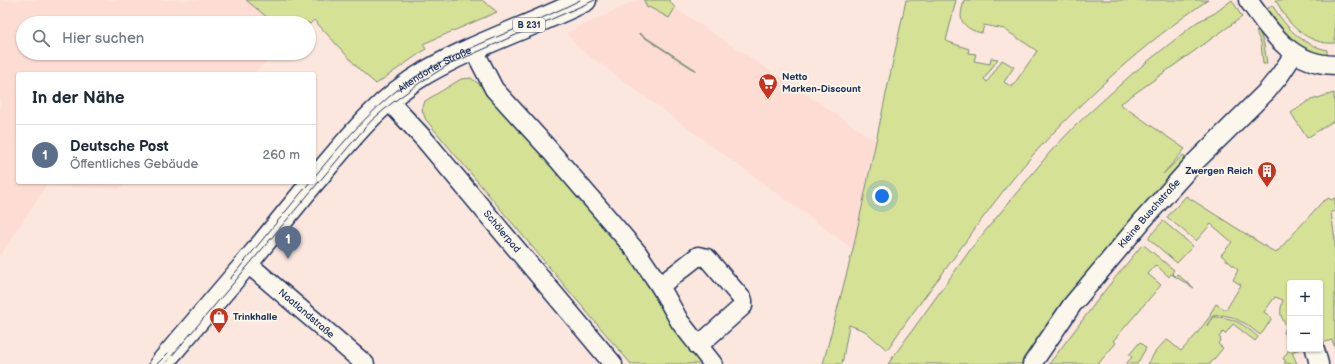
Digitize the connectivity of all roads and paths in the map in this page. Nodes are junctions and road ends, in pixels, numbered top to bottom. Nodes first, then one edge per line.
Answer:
1 (585, 0) edge
2 (1248, 0) edge
3 (473, 48) junction
4 (1294, 54) junction
5 (1335, 66) edge
6 (388, 100) junction
7 (316, 178) edge
8 (311, 184) edge
9 (247, 263) junction
10 (660, 286) junction
11 (698, 346) junction
12 (1316, 352) edge
13 (161, 364) edge
14 (365, 364) edge
15 (613, 364) edge
16 (713, 364) edge
17 (1032, 364) edge
18 (1319, 364) edge

1 - 3 main road, Altendorfer Straße / B 231
2 - 4 street
3 - 6 main road, Altendorfer Straße / B 231
3 - 10 street
4 - 5 street
4 - 17 street, Kleine Buschstraße
6 - 7 main road, Altendorfer Straße / B 231
6 - 15 street, Schölerpad
8 - 9 main road, Altendorfer Straße / B 231
9 - 13 main road, Altendorfer Straße / B 231
9 - 14 street, Naatlandstraße
10 - 11 street
10 - 11 street
11 - 16 street
12 - 18 street

